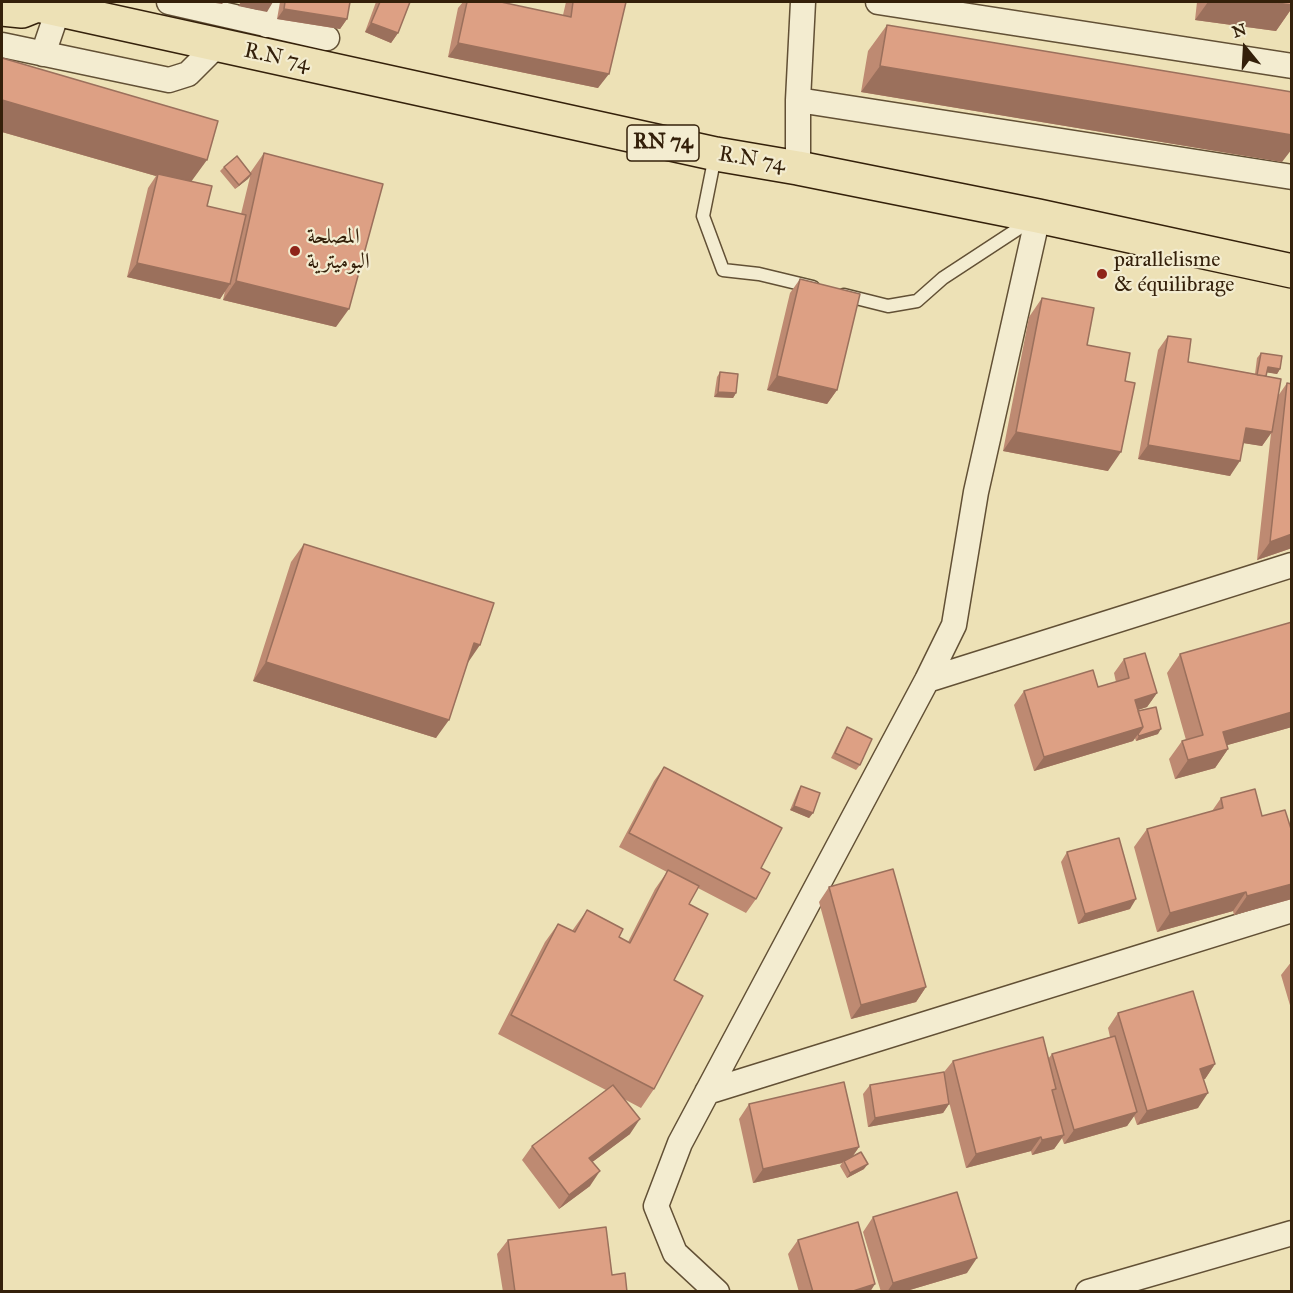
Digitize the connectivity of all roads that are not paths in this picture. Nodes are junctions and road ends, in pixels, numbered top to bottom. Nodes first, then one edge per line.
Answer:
1 (169, 2) edge
2 (274, 2) edge
3 (803, 2) edge
4 (878, 2) edge
5 (43, 5) edge
6 (2, 9) edge
7 (267, 25) junction
8 (327, 38) dead end
9 (2, 45) edge
10 (217, 45) junction
11 (43, 54) junction
12 (1292, 66) edge
13 (798, 100) junction
14 (716, 154) junction
15 (798, 168) junction
16 (1292, 177) edge
17 (1038, 216) junction
18 (1292, 271) edge
19 (1292, 565) edge
20 (927, 680) junction
21 (1292, 910) edge
22 (707, 1092) junction
23 (1292, 1233) edge
24 (717, 1292) edge
25 (1088, 1292) edge

1 - 7 street
2 - 7 street
3 - 13 street
4 - 12 street
5 - 6 main road, R.N 74 / RN 74
5 - 10 main road, R.N 74 / RN 74
5 - 11 street
7 - 8 street
9 - 11 street
10 - 11 street
10 - 14 main road, R.N 74 / RN 74
13 - 15 street
13 - 16 street
14 - 15 main road, R.N 74 / RN 74
14 - 17 lane
15 - 17 main road, R.N 74 / RN 74
17 - 18 main road, R.N 74 / RN 74
17 - 20 street
19 - 20 street
20 - 22 street
21 - 22 street
22 - 24 street
23 - 25 street

